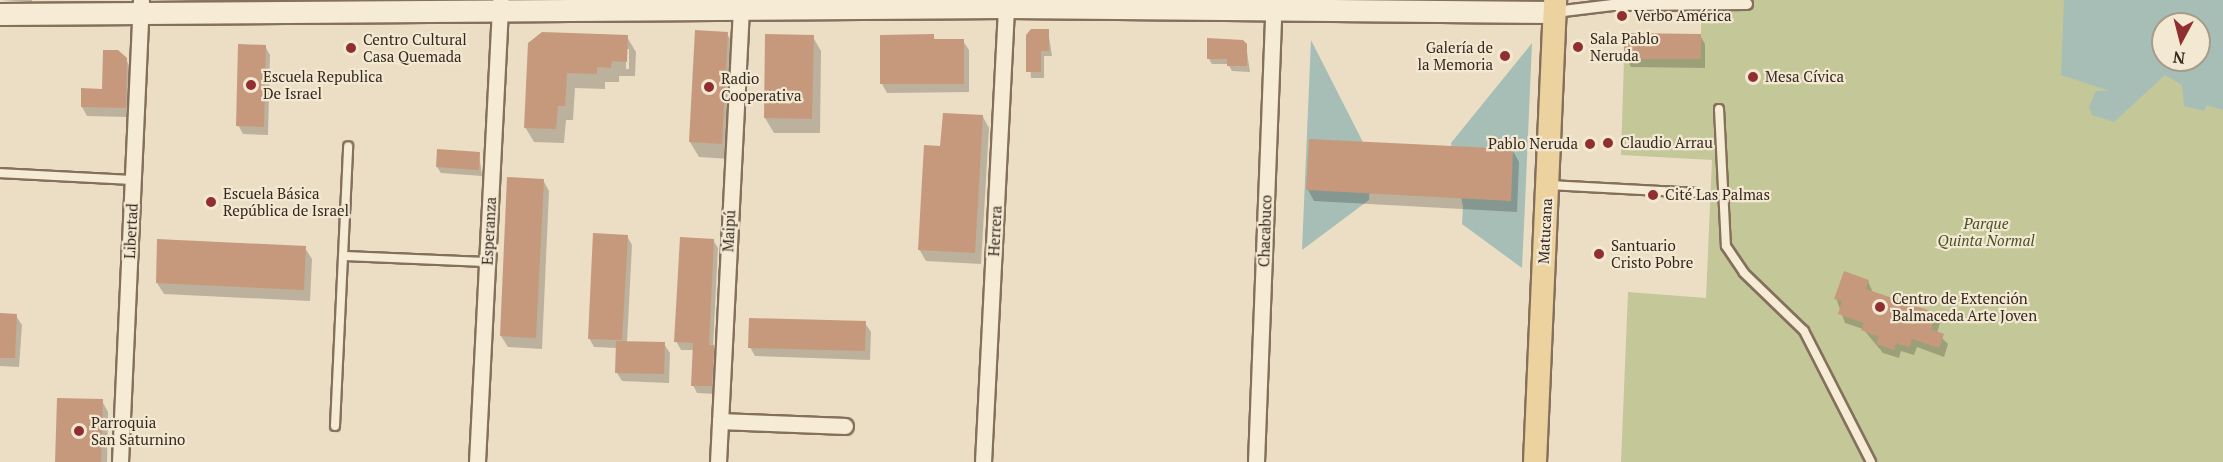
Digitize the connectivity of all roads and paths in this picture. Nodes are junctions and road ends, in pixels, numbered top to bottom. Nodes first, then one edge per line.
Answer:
1 (1006, 3) edge
2 (1747, 4) dead end
3 (740, 5) edge
4 (1274, 5) edge
5 (1555, 6) edge
6 (141, 7) edge
7 (500, 7) edge
8 (0, 14) edge
9 (1719, 110) dead end
10 (348, 146) dead end
11 (0, 173) edge
12 (133, 180) junction
13 (1547, 185) junction
14 (1694, 193) dead end
15 (343, 256) junction
16 (487, 262) junction
17 (720, 421) junction
18 (335, 426) dead end
19 (845, 426) dead end
20 (120, 462) edge
21 (477, 462) edge
22 (718, 462) edge
23 (983, 462) edge
24 (1256, 462) edge
25 (1535, 462) edge
26 (1871, 462) edge

1 - 3 main road
1 - 4 main road
1 - 23 street, Herrera
2 - 5 street
3 - 7 main road
3 - 17 street, Maipú
4 - 5 main road
4 - 24 street, Chacabuco
5 - 13 main road, Matucana
6 - 7 main road
6 - 8 main road
6 - 12 street, Libertad
7 - 16 street, Esperanza
9 - 26 lane
10 - 15 lane
11 - 12 lane
12 - 20 street, Libertad
13 - 14 lane
13 - 25 main road, Matucana
15 - 16 lane
15 - 18 lane
16 - 21 street, Esperanza
17 - 19 street
17 - 22 street, Maipú

